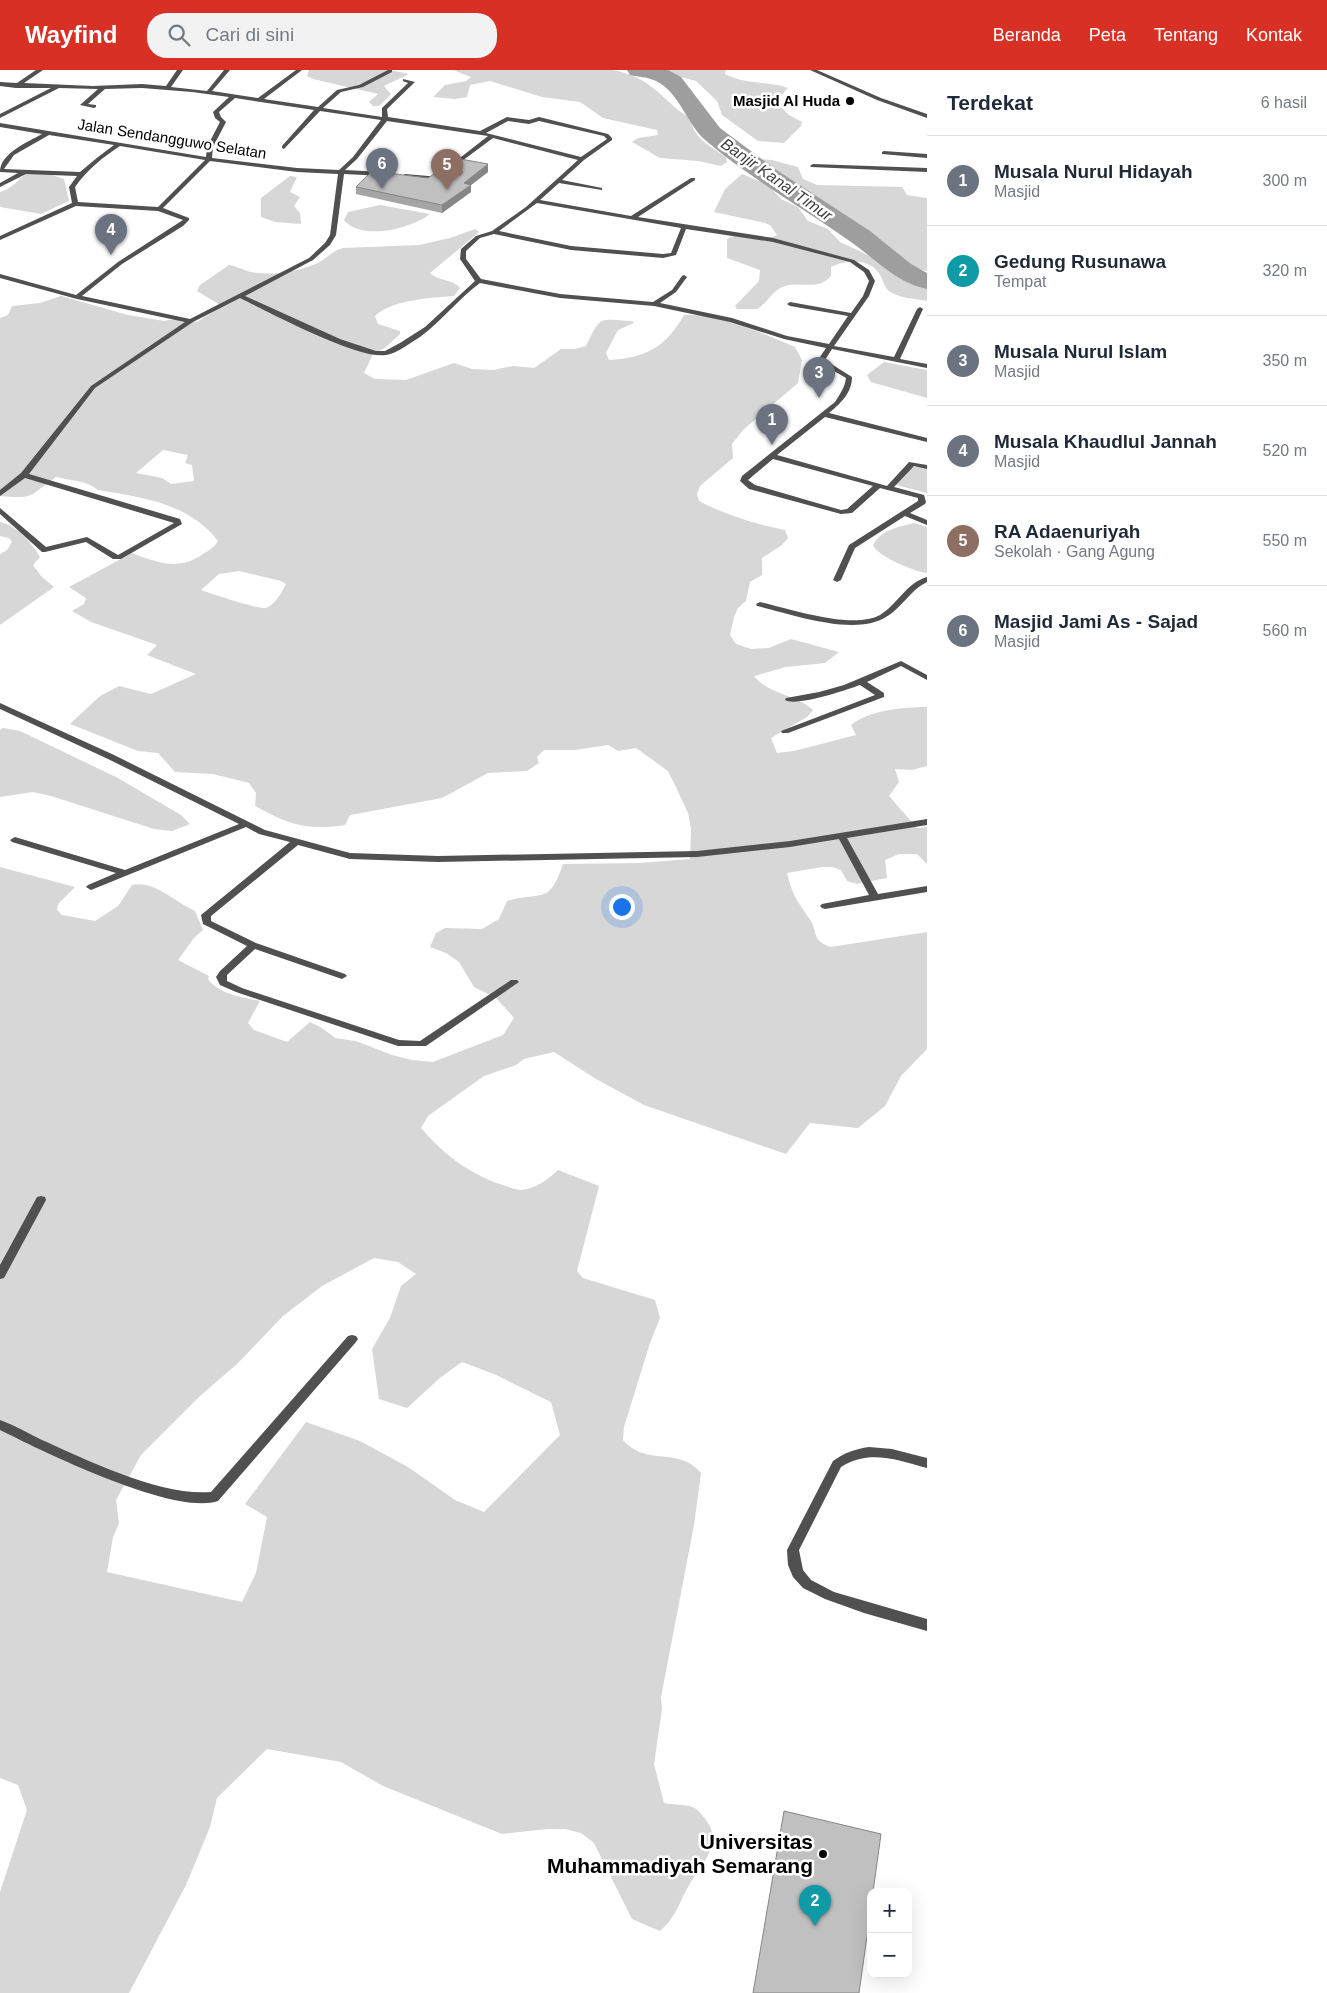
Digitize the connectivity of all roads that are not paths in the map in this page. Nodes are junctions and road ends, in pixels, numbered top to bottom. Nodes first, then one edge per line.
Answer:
1 (40, 70) edge
2 (180, 70) edge
3 (227, 70) edge
4 (299, 70) edge
5 (813, 70) edge
6 (390, 71) edge
7 (405, 80) dead end
8 (0, 84) edge
9 (16, 86) junction
10 (58, 87) junction
11 (103, 88) junction
12 (167, 88) junction
13 (210, 92) junction
14 (234, 96) junction
15 (259, 100) junction
16 (94, 106) dead end
17 (319, 109) junction
18 (0, 116) edge
19 (927, 116) edge
20 (385, 119) junction
21 (0, 125) edge
22 (49, 132) junction
23 (481, 133) junction
24 (492, 136) junction
25 (120, 144) junction
26 (284, 147) dead end
27 (884, 153) dead end
28 (927, 156) edge
29 (209, 159) junction
30 (582, 159) junction
31 (458, 162) edge
32 (812, 166) dead end
33 (927, 170) edge
34 (341, 171) junction
35 (25, 172) junction
36 (81, 174) junction
37 (391, 175) edge
38 (401, 176) edge
39 (448, 179) edge
40 (693, 179) dead end
41 (558, 181) junction
42 (0, 185) edge
43 (600, 189) dead end
44 (537, 201) junction
45 (75, 204) junction
46 (159, 209) junction
47 (632, 218) junction
48 (684, 227) junction
49 (494, 232) junction
50 (0, 238) edge
51 (0, 276) edge
52 (684, 277) dead end
53 (479, 281) junction
54 (239, 295) junction
55 (77, 296) junction
56 (654, 304) junction
57 (790, 304) dead end
58 (920, 309) dead end
59 (852, 315) junction
60 (191, 321) junction
61 (830, 346) junction
62 (896, 360) junction
63 (927, 366) edge
64 (823, 414) junction
65 (927, 440) edge
66 (771, 456) junction
67 (927, 467) edge
68 (24, 475) junction
69 (879, 485) junction
70 (890, 487) junction
71 (0, 494) edge
72 (0, 510) edge
73 (905, 514) junction
74 (927, 523) edge
75 (927, 579) edge
76 (837, 580) dead end
77 (760, 604) dead end
78 (927, 678) edge
79 (863, 683) junction
80 (837, 692) junction
81 (789, 700) dead end
82 (853, 705) junction
83 (0, 706) edge
84 (785, 731) dead end
85 (927, 822) edge
86 (244, 825) junction
87 (842, 837) junction
88 (14, 840) dead end
89 (295, 843) junction
90 (124, 873) junction
91 (91, 887) dead end
92 (927, 889) edge
93 (875, 897) junction
94 (825, 906) dead end
95 (253, 945) junction
96 (342, 976) dead end
97 (514, 982) dead end
98 (41, 1200) dead end
99 (0, 1275) edge
100 (352, 1339) dead end
101 (0, 1425) edge
102 (927, 1464) edge
103 (927, 1625) edge

1 - 9 street
2 - 12 street
3 - 13 street
4 - 15 street
5 - 19 street
6 - 17 street
7 - 20 street
8 - 9 street
9 - 10 street
10 - 11 street
10 - 18 street
11 - 12 street
11 - 16 street
12 - 13 street
13 - 14 street
14 - 15 street
14 - 29 street
15 - 17 street
17 - 20 street
17 - 26 street
20 - 23 street
20 - 34 street
21 - 22 street, Jalan Sendangguwo Selatan
22 - 25 street, Jalan Sendangguwo Selatan
22 - 35 street
23 - 24 street
23 - 30 street
24 - 30 street
24 - 31 street
25 - 29 street, Jalan Sendangguwo Selatan
25 - 36 street
27 - 28 street
29 - 34 street, Jalan Sendangguwo Selatan
29 - 46 street
30 - 41 street
32 - 33 street
34 - 37 street, Jalan Sendangguwo Selatan
34 - 54 street
35 - 36 street
35 - 42 street
36 - 45 street
38 - 39 street
40 - 47 street
41 - 43 street
41 - 44 street
44 - 47 street
44 - 49 street
45 - 46 street
45 - 50 street
46 - 55 street
47 - 48 street
48 - 49 street
48 - 59 street
49 - 53 street
51 - 55 street
52 - 56 street
53 - 54 street
53 - 56 street
54 - 60 street
55 - 60 street
56 - 61 street
57 - 59 street
58 - 62 street
59 - 61 street
60 - 68 street
61 - 62 street
61 - 64 street
62 - 63 street
64 - 65 street
64 - 66 street
66 - 69 street
66 - 69 street
67 - 70 street
68 - 71 street
68 - 72 street
69 - 70 street
70 - 73 street
73 - 74 street
73 - 76 street
75 - 77 street
78 - 79 street
79 - 80 street
79 - 82 street
80 - 81 street
80 - 82 street
82 - 84 street
83 - 86 street
85 - 87 street
86 - 89 street
86 - 90 street
87 - 89 street
87 - 93 street
88 - 90 street
89 - 95 street
90 - 91 street
92 - 93 street
93 - 94 street
95 - 96 street
95 - 97 street
98 - 99 street
100 - 101 street
102 - 103 street

